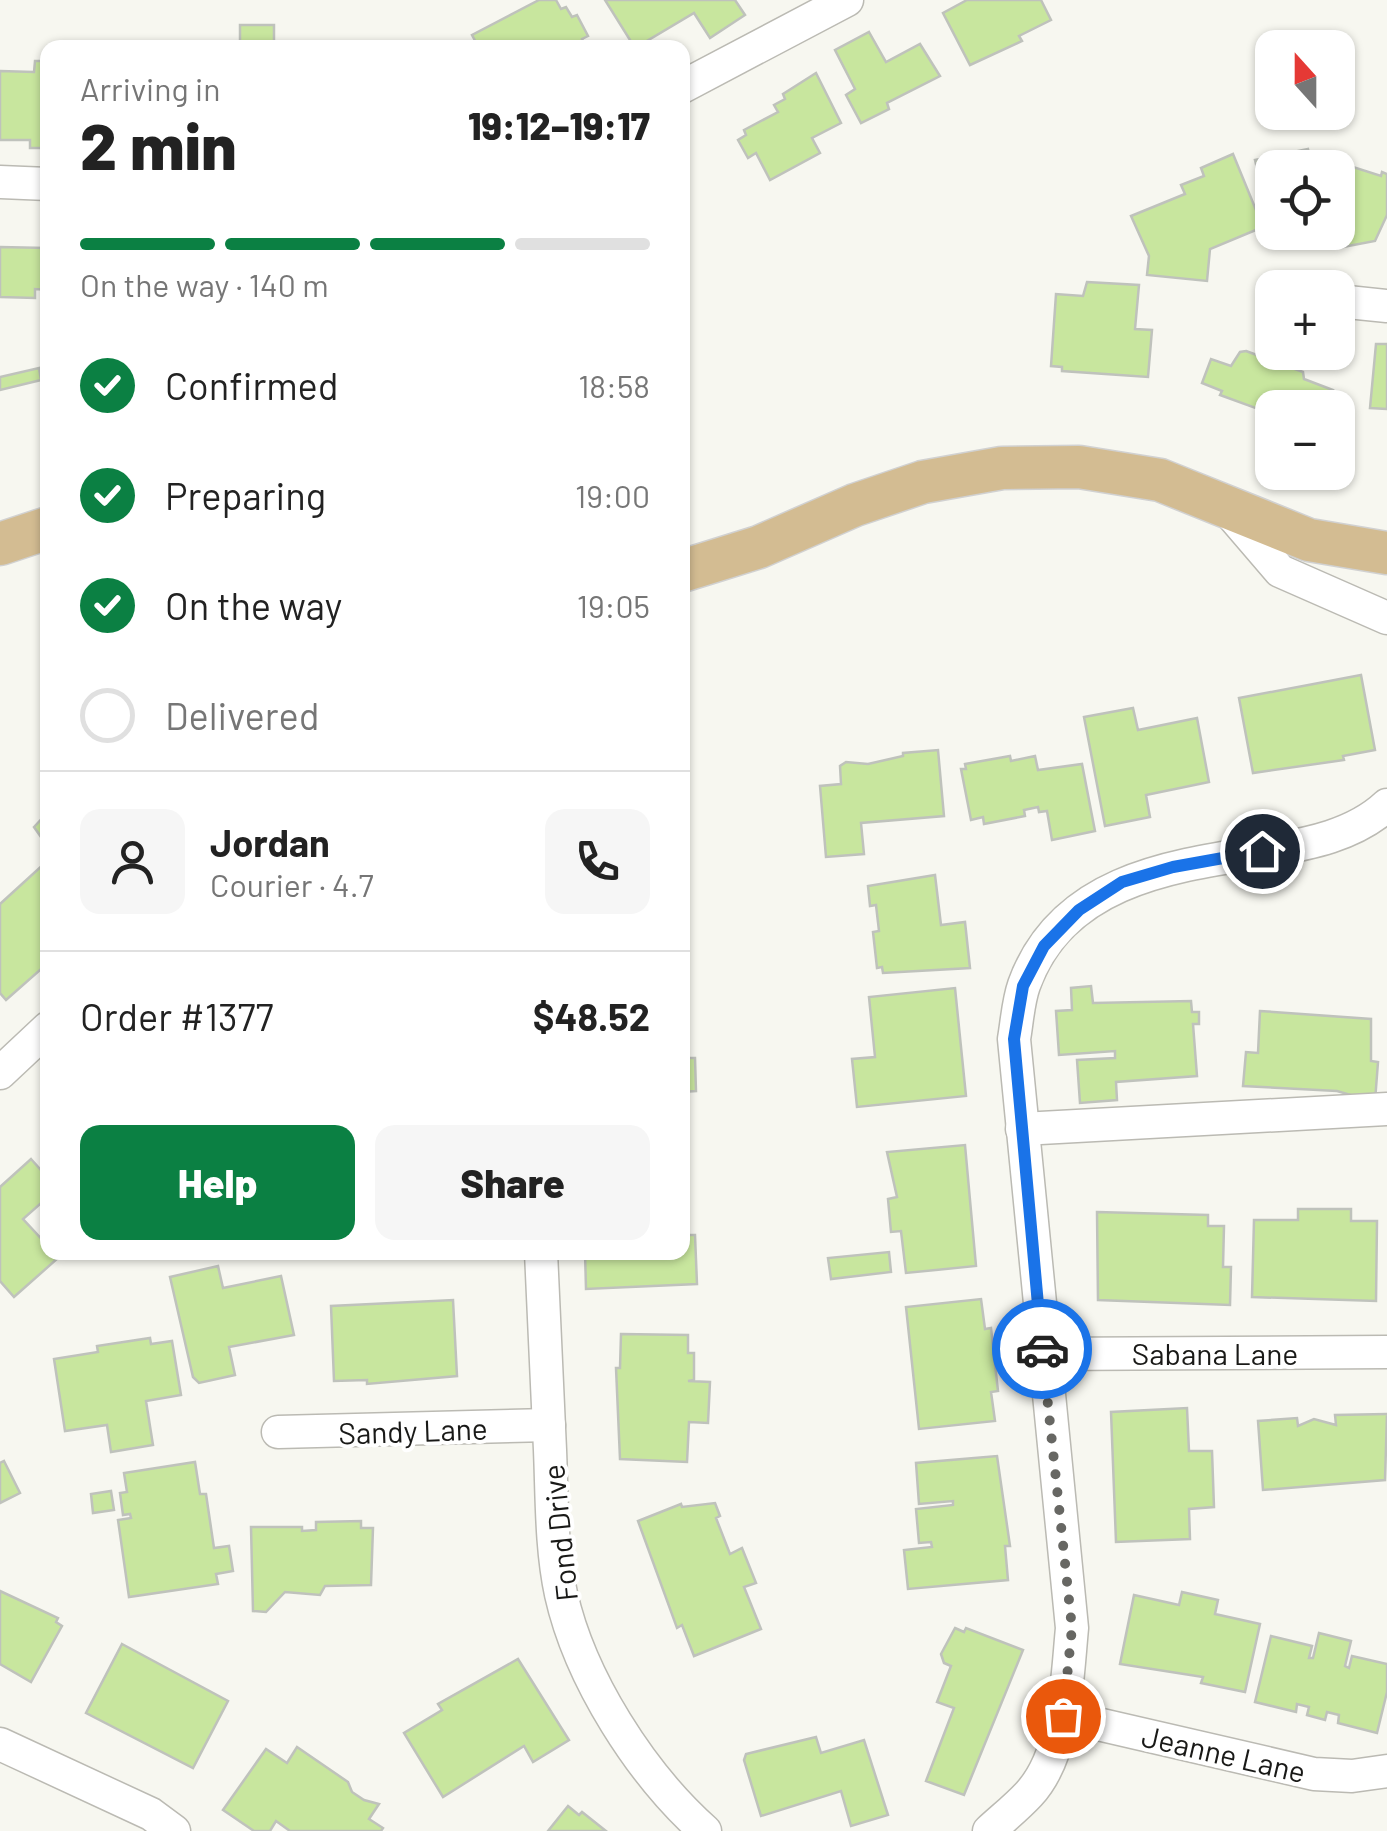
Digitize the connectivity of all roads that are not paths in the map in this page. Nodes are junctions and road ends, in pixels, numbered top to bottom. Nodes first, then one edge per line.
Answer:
1 (848, 0) edge
2 (690, 83) edge
3 (0, 182) edge
4 (40, 184) edge
5 (1355, 303) edge
6 (1387, 306) edge
7 (1226, 508) junction
8 (40, 531) edge
9 (0, 544) edge
10 (1387, 553) edge
11 (690, 569) edge
12 (1387, 618) edge
13 (1387, 804) edge
14 (40, 1036) edge
15 (0, 1073) edge
16 (1387, 1109) edge
17 (1022, 1130) junction
18 (541, 1260) edge
19 (1387, 1352) edge
20 (1043, 1354) junction
21 (549, 1425) junction
22 (278, 1432) dead end
23 (1063, 1716) junction
24 (0, 1744) edge
25 (1387, 1770) edge
26 (174, 1831) edge
27 (705, 1831) edge
28 (989, 1831) edge

1 - 2 street
3 - 4 street
5 - 6 street
7 - 10 main road
7 - 11 main road
7 - 12 street
8 - 9 main road
13 - 17 street
14 - 15 street
16 - 17 street
17 - 20 street
18 - 21 street, Fond Drive
19 - 20 street, Sabana Lane
20 - 23 street
21 - 22 street, Sandy Lane
21 - 27 street, Fond Drive
23 - 25 street, Jeanne Lane
23 - 28 street
24 - 26 street

